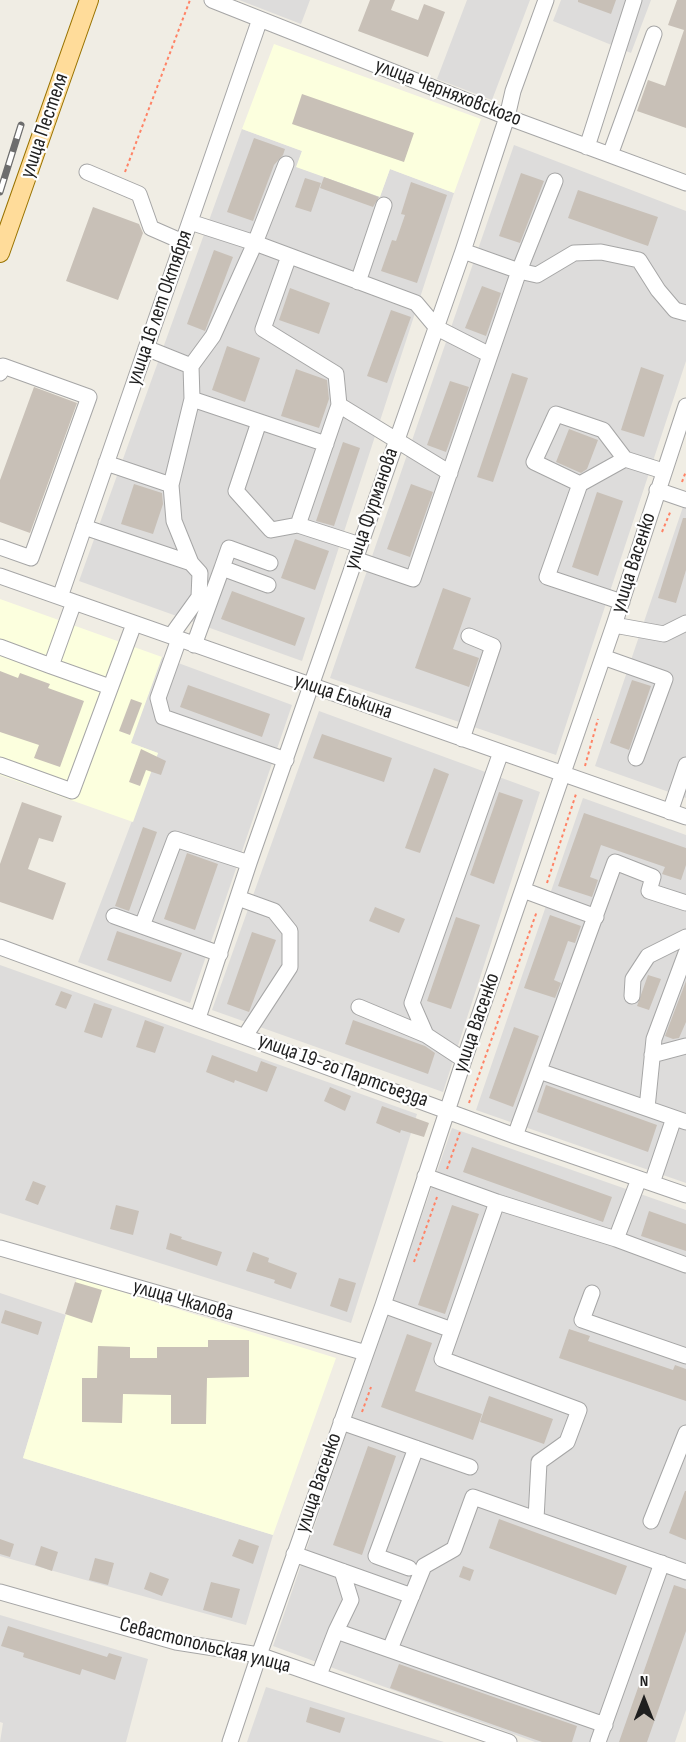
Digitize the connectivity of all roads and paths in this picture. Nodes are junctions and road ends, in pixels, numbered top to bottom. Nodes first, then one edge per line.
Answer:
1 (89, 0) edge
2 (190, 0) edge
3 (212, 0) edge
4 (546, 0) edge
5 (634, 0) edge
6 (260, 19) junction
7 (654, 34) dead end
8 (507, 117) junction
9 (588, 147) junction
10 (610, 155) junction
11 (286, 164) dead end
12 (87, 172) dead end
13 (555, 181) dead end
14 (686, 183) edge
15 (120, 186) junction
16 (384, 205) dead end
17 (190, 222) junction
18 (183, 242) junction
19 (255, 243) junction
20 (463, 251) junction
21 (0, 253) edge
22 (289, 256) junction
23 (519, 271) junction
24 (358, 282) junction
25 (686, 313) edge
26 (437, 328) junction
27 (146, 348) junction
28 (490, 355) junction
29 (191, 366) junction
30 (0, 373) edge
31 (192, 399) junction
32 (339, 405) junction
33 (686, 406) edge
34 (259, 422) junction
35 (397, 439) junction
36 (326, 444) junction
37 (625, 459) junction
38 (106, 463) junction
39 (663, 471) junction
40 (686, 471) edge
41 (450, 473) junction
42 (580, 484) junction
43 (171, 485) junction
44 (657, 490) junction
45 (684, 499) edge
46 (298, 525) junction
47 (84, 527) junction
48 (660, 537) dead end
49 (0, 547) edge
50 (357, 552) junction
51 (191, 563) junction
52 (270, 563) dead end
53 (222, 568) junction
54 (0, 576) edge
55 (268, 585) dead end
56 (67, 600) junction
57 (622, 602) junction
58 (686, 623) edge
59 (134, 624) junction
60 (614, 625) junction
61 (469, 636) dead end
62 (181, 640) junction
63 (0, 647) edge
64 (603, 657) junction
65 (51, 666) junction
66 (312, 686) junction
67 (110, 687) junction
68 (600, 715) dead end
69 (462, 739) junction
70 (501, 752) junction
71 (636, 758) dead end
72 (286, 760) junction
73 (0, 765) edge
74 (686, 765) edge
75 (562, 774) junction
76 (581, 780) junction
77 (670, 812) junction
78 (686, 817) edge
79 (249, 863) junction
80 (522, 890) junction
81 (542, 897) junction
82 (238, 898) junction
83 (686, 903) edge
84 (114, 916) dead end
85 (596, 917) junction
86 (142, 926) junction
87 (686, 937) edge
88 (0, 947) edge
89 (686, 953) edge
90 (220, 954) junction
91 (632, 996) dead end
92 (359, 1008) dead end
93 (198, 1018) junction
94 (426, 1035) junction
95 (245, 1036) junction
96 (686, 1046) edge
97 (652, 1055) junction
98 (464, 1060) junction
99 (539, 1071) junction
100 (647, 1108) junction
101 (448, 1110) junction
102 (465, 1116) junction
103 (680, 1120) edge
104 (515, 1136) junction
105 (425, 1176) junction
106 (645, 1181) junction
107 (442, 1182) junction
108 (686, 1195) edge
109 (497, 1202) junction
110 (616, 1239) junction
111 (0, 1248) edge
112 (686, 1265) edge
113 (412, 1268) dead end
114 (592, 1293) dead end
115 (383, 1305) junction
116 (452, 1330) junction
117 (366, 1353) junction
118 (686, 1356) edge
119 (372, 1385) dead end
120 (341, 1422) junction
121 (357, 1428) junction
122 (686, 1432) edge
123 (416, 1448) junction
124 (471, 1467) dead end
125 (536, 1520) junction
126 (651, 1521) dead end
127 (294, 1554) junction
128 (662, 1563) junction
129 (409, 1568) dead end
130 (342, 1570) junction
131 (686, 1572) edge
132 (0, 1592) edge
133 (412, 1596) junction
134 (336, 1631) junction
135 (390, 1649) junction
136 (259, 1655) junction
137 (319, 1675) junction
138 (605, 1725) junction
139 (230, 1742) edge
140 (509, 1742) edge
141 (598, 1742) edge

1 - 21 main road, улица Пестеля
2 - 15 path
3 - 6 street, улица Черняховского
4 - 8 street, улица Фурманова
5 - 9 street
6 - 8 street, улица Черняховского
6 - 17 street, улица 16 лет Октября
7 - 10 street
8 - 9 street, улица Черняховского
8 - 20 street, улица Фурманова
9 - 10 street, улица Черняховского
10 - 14 street, улица Черняховского
11 - 19 street
12 - 15 street
13 - 23 street
15 - 18 street
16 - 24 street
17 - 18 street, улица 16 лет Октября
17 - 19 street
18 - 27 street, улица 16 лет Октября
19 - 22 street
19 - 29 street
20 - 23 street
20 - 26 street, улица Фурманова
22 - 24 street
22 - 32 street
23 - 25 street
23 - 28 street
24 - 26 street
26 - 28 street
26 - 35 street, улица Фурманова
27 - 29 street
27 - 38 street, улица 16 лет Октября
28 - 41 street
29 - 31 street
30 - 49 street
31 - 34 street
31 - 43 street
32 - 35 street
32 - 36 street
33 - 39 street, улица Васенко
34 - 36 street
34 - 46 street
35 - 41 street
35 - 50 street, улица Фурманова
36 - 46 street
37 - 39 street
37 - 42 street
37 - 42 street
38 - 43 street
38 - 47 street, улица 16 лет Октября
39 - 44 street, улица Васенко
40 - 45 path
41 - 50 street
42 - 57 street
43 - 51 street
44 - 45 street
44 - 57 street, улица Васенко
45 - 48 path
46 - 50 street
47 - 51 street
47 - 56 street, улица 16 лет Октября
50 - 66 street, улица Фурманова
51 - 62 street
52 - 53 street
53 - 55 street
53 - 62 street
54 - 56 street, улица Елькина
56 - 59 street, улица Елькина
56 - 65 street, улица 16 лет Октября
57 - 60 street, улица Васенко
58 - 60 street
59 - 62 street, улица Елькина
59 - 67 street
60 - 64 street, улица Васенко
61 - 69 street
62 - 66 street, улица Елькина
62 - 72 street
63 - 65 street
64 - 71 street
64 - 75 street, улица Васенко
65 - 67 street
66 - 69 street, улица Елькина
66 - 72 street, улица Фурманова
67 - 73 street
68 - 76 path
69 - 70 street, улица Елькина
70 - 75 street, улица Елькина
70 - 94 street
72 - 79 street, улица Фурманова
74 - 77 street
75 - 76 street, улица Елькина
75 - 80 street, улица Васенко
76 - 77 street, улица Елькина
76 - 81 path
77 - 78 street, улица Елькина
79 - 82 street, улица Фурманова
79 - 86 street
80 - 81 street
80 - 98 street, улица Васенко
81 - 85 street
81 - 102 path
82 - 90 street, улица Фурманова
82 - 95 street
83 - 85 street
84 - 86 street
85 - 99 street
86 - 90 street
87 - 91 street
88 - 93 street, улица 19-го Партсъезда
89 - 97 street
90 - 93 street, улица Фурманова
92 - 94 street
93 - 95 street, улица 19-го Партсъезда
94 - 98 street
95 - 101 street, улица 19-го Партсъезда
96 - 97 street
97 - 100 street
98 - 101 street, улица Васенко
99 - 100 street
99 - 104 street
100 - 103 street
101 - 102 street, улица 19-го Партсъезда
101 - 105 street, улица Васенко
102 - 104 street, улица 19-го Партсъезда
102 - 107 path
103 - 106 street
104 - 106 street, улица 19-го Партсъезда
105 - 107 street
105 - 115 street, улица Васенко
106 - 108 street, улица 19-го Партсъезда
106 - 110 street
107 - 109 street
107 - 113 path
109 - 110 street
109 - 116 street
110 - 112 street
111 - 117 street, улица Чкалова
114 - 118 street
115 - 116 street
115 - 117 street, улица Васенко
116 - 125 street
117 - 120 street, улица Васенко
119 - 121 path
120 - 121 street
120 - 127 street, улица Васенко
121 - 123 street
122 - 126 street
123 - 124 street
123 - 129 street
125 - 128 street
125 - 133 street
127 - 130 street
127 - 136 street, улица Васенко
128 - 131 street
128 - 138 street
130 - 133 street
130 - 134 street
132 - 136 street, Севастопольская улица
133 - 135 street
134 - 135 street
134 - 137 street
135 - 138 street
136 - 137 street, Севастопольская улица
136 - 139 street, улица Васенко
137 - 140 street, Севастопольская улица
138 - 141 street

